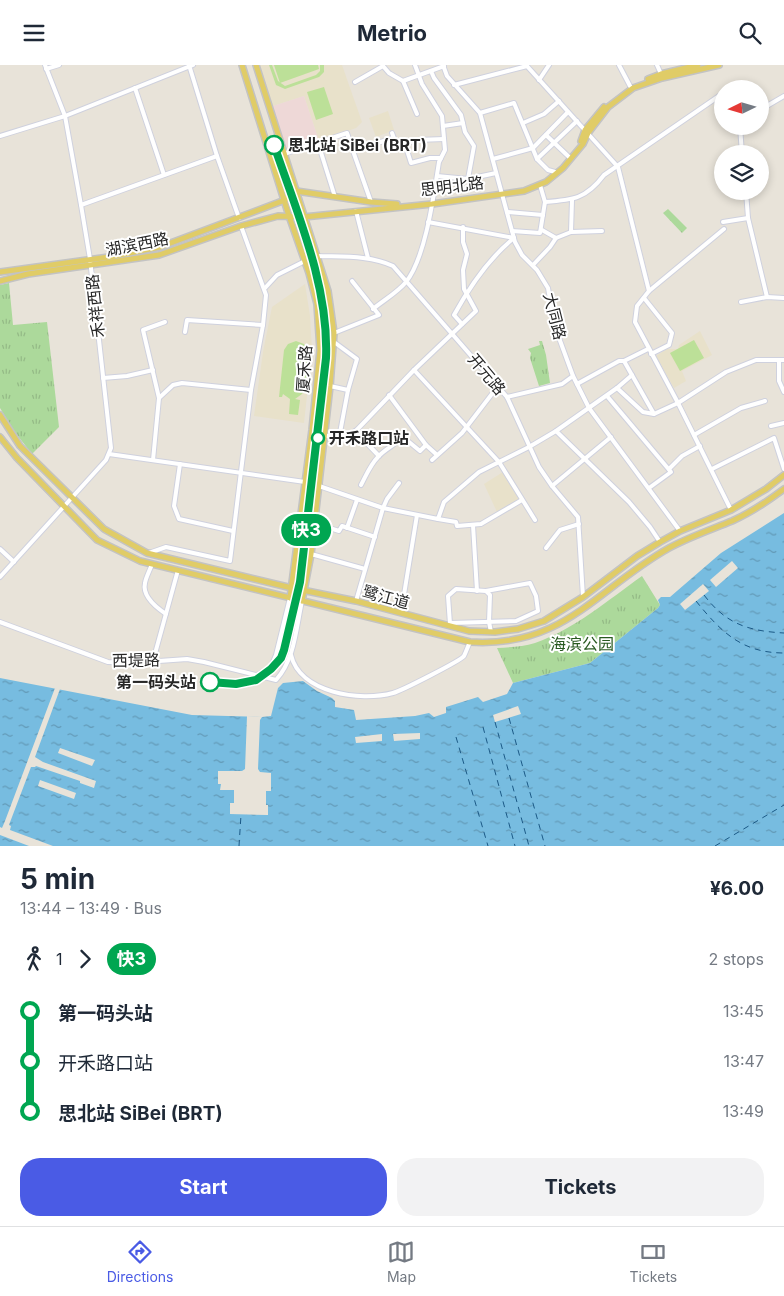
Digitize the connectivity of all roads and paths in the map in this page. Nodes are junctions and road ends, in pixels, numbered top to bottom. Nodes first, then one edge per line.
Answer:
1 (59, 65) edge
2 (191, 65) edge
3 (242, 65) edge
4 (256, 65) edge
5 (383, 65) edge
6 (415, 65) edge
7 (526, 65) edge
8 (549, 65) edge
9 (619, 65) edge
10 (657, 65) edge
11 (698, 65) edge
12 (719, 65) edge
13 (444, 66) edge
14 (45, 67) edge
15 (431, 71) junction
16 (662, 74) junction
17 (419, 75) junction
18 (539, 80) junction
19 (404, 81) junction
20 (355, 82) dead end
21 (454, 85) junction
22 (630, 86) junction
23 (135, 87) junction
24 (784, 96) edge
25 (714, 100) edge
26 (559, 101) junction
27 (769, 105) edge
28 (568, 111) junction
29 (480, 113) junction
30 (417, 114) dead end
31 (65, 116) junction
32 (577, 121) junction
33 (463, 123) junction
34 (523, 123) junction
35 (443, 126) junction
36 (587, 132) junction
37 (546, 135) junction
38 (0, 136) edge
39 (444, 139) junction
40 (318, 143) junction
41 (554, 143) junction
42 (405, 144) junction
43 (533, 148) junction
44 (353, 151) junction
45 (284, 154) junction
46 (217, 156) junction
47 (569, 157) junction
48 (441, 158) junction
49 (493, 159) junction
50 (537, 159) junction
51 (618, 167) junction
52 (555, 171) junction
53 (496, 173) junction
54 (164, 175) junction
55 (437, 176) junction
56 (468, 179) junction
57 (540, 185) junction
58 (296, 191) junction
59 (501, 194) junction
60 (335, 197) junction
61 (349, 199) junction
62 (285, 200) junction
63 (572, 200) junction
64 (747, 200) edge
65 (371, 202) junction
66 (545, 202) junction
67 (432, 203) junction
68 (81, 205) junction
69 (356, 211) junction
70 (507, 211) junction
71 (345, 212) junction
72 (543, 215) junction
73 (290, 216) junction
74 (304, 217) junction
75 (239, 218) junction
76 (748, 218) junction
77 (428, 222) junction
78 (723, 222) dead end
79 (241, 226) junction
80 (463, 227) junction
81 (542, 229) junction
82 (724, 229) dead end
83 (512, 231) junction
84 (602, 231) dead end
85 (571, 232) junction
86 (514, 238) junction
87 (556, 238) junction
88 (317, 256) junction
89 (368, 258) junction
90 (305, 261) junction
91 (90, 262) junction
92 (533, 265) junction
93 (0, 273) edge
94 (0, 281) edge
95 (352, 281) dead end
96 (406, 281) junction
97 (265, 288) junction
98 (649, 291) junction
99 (466, 293) junction
100 (767, 297) junction
101 (644, 298) junction
102 (784, 298) edge
103 (741, 302) dead end
104 (373, 309) junction
105 (165, 323) dead end
106 (462, 324) junction
107 (263, 325) junction
108 (185, 332) dead end
109 (334, 333) junction
110 (452, 333) junction
111 (334, 342) junction
112 (648, 349) junction
113 (651, 354) junction
114 (781, 360) edge
115 (624, 361) junction
116 (414, 370) junction
117 (153, 371) junction
118 (632, 375) junction
119 (574, 376) junction
120 (103, 378) junction
121 (577, 384) junction
122 (330, 386) junction
123 (498, 386) junction
124 (617, 388) junction
125 (251, 390) junction
126 (348, 390) junction
127 (784, 391) edge
128 (389, 395) junction
129 (607, 396) junction
130 (507, 397) junction
131 (159, 398) junction
132 (765, 401) dead end
133 (678, 403) junction
134 (589, 408) junction
135 (654, 413) junction
136 (0, 415) edge
137 (784, 423) edge
138 (771, 426) dead end
139 (466, 427) junction
140 (355, 431) junction
141 (556, 431) junction
142 (324, 435) junction
143 (694, 435) junction
144 (0, 437) edge
145 (611, 437) junction
146 (338, 438) junction
147 (426, 445) junction
148 (700, 446) junction
149 (529, 447) junction
150 (109, 454) junction
151 (436, 454) junction
152 (379, 456) junction
153 (586, 459) junction
154 (153, 460) junction
155 (432, 460) dead end
156 (499, 462) junction
157 (180, 464) junction
158 (669, 469) junction
159 (712, 469) junction
160 (784, 469) edge
161 (241, 473) junction
162 (784, 475) edge
163 (305, 482) junction
164 (399, 483) dead end
165 (361, 485) dead end
166 (319, 486) junction
167 (552, 486) junction
168 (648, 488) junction
169 (784, 489) edge
170 (72, 498) junction
171 (357, 500) junction
172 (522, 500) junction
173 (64, 506) junction
174 (383, 508) junction
175 (731, 510) junction
176 (418, 515) junction
177 (438, 519) junction
178 (535, 520) dead end
179 (314, 523) junction
180 (579, 524) junction
181 (473, 525) junction
182 (347, 528) junction
183 (233, 531) junction
184 (680, 531) junction
185 (374, 537) junction
186 (660, 542) junction
187 (546, 548) dead end
188 (0, 549) edge
189 (147, 553) junction
190 (311, 554) junction
191 (230, 561) junction
192 (14, 562) junction
193 (152, 564) junction
194 (366, 569) junction
195 (178, 571) junction
196 (229, 573) junction
197 (0, 577) edge
198 (292, 588) junction
199 (304, 590) junction
200 (477, 591) junction
201 (486, 591) junction
202 (583, 597) junction
203 (290, 599) junction
204 (302, 601) junction
205 (356, 601) junction
206 (538, 611) junction
207 (401, 613) junction
208 (166, 614) junction
209 (0, 622) edge
210 (489, 622) junction
211 (540, 622) junction
212 (450, 624) junction
213 (491, 632) junction
214 (470, 641) junction
215 (290, 655) junction
216 (153, 661) junction
217 (257, 675) junction
218 (276, 680) joint

1 - 14 street
2 - 23 street
2 - 46 street
3 - 62 main road, 厦禾路
4 - 45 main road, 厦禾路
5 - 19 street
5 - 20 street
6 - 17 street
7 - 18 street
7 - 21 street
8 - 18 street
9 - 22 street
10 - 16 street
11 - 16 main road
12 - 36 main road
13 - 15 street
13 - 21 street, 大同路
14 - 31 street, 禾祥西路
15 - 17 street
15 - 33 street
16 - 22 main road
17 - 19 street
17 - 35 street
18 - 26 street
19 - 30 street
21 - 29 street, 大同路
22 - 36 main road
23 - 31 street
23 - 54 street
24 - 27 street
25 - 51 street
26 - 28 street
26 - 34 street
28 - 32 street
28 - 37 street
29 - 34 street
29 - 49 street, 大同路
31 - 38 street
31 - 68 street, 禾祥西路
32 - 36 street
32 - 41 street
33 - 35 street
33 - 56 street
34 - 43 street
35 - 39 street
36 - 47 main road, 思明北路
36 - 51 street
36 - 57 main road, 思明北路
37 - 41 street
37 - 43 street
39 - 42 street
39 - 48 street
40 - 44 street
40 - 45 street
40 - 60 street
41 - 47 street
41 - 50 street
42 - 44 street
42 - 48 street
43 - 49 street
43 - 50 street
44 - 65 street
45 - 58 main road, 厦禾路
46 - 54 street
46 - 75 street
47 - 52 main road, 思明北路
48 - 55 street
49 - 53 street, 大同路
50 - 52 street
51 - 63 street
51 - 98 street
52 - 59 main road, 思明北路
53 - 56 street
53 - 59 street, 大同路
54 - 68 street
55 - 56 street
55 - 67 street
57 - 59 main road, 思明北路
57 - 66 street
58 - 60 main road, 思明北路
58 - 62 main road, 湖滨西路
58 - 74 main road, 厦禾路
59 - 67 main road, 思明北路
59 - 70 street, 大同路
60 - 61 main road, 思明北路
61 - 65 main road, 思明北路
61 - 71 main road
62 - 73 main road, 厦禾路
62 - 75 main road, 湖滨西路
63 - 66 street
63 - 85 street
64 - 76 street
65 - 67 main road, 思明北路
66 - 72 street
67 - 69 main road, 思明北路
67 - 77 street
68 - 91 street, 禾祥西路
69 - 71 main road, 思明北路
69 - 89 street
70 - 72 street
70 - 83 street, 大同路
71 - 74 main road, 思明北路
72 - 81 street
73 - 74 main road, 湖滨西路
73 - 79 main road, 湖滨西路
73 - 90 main road, 厦禾路
74 - 88 main road, 厦禾路
75 - 91 main road, 湖滨西路
76 - 78 street
76 - 100 street
77 - 80 street
77 - 96 street
79 - 91 main road, 湖滨西路
79 - 97 street
80 - 86 street
80 - 99 street
81 - 83 street
81 - 87 street
82 - 98 street
83 - 86 street, 大同路
84 - 85 street
85 - 87 street
86 - 92 street, 大同路
86 - 99 street
87 - 92 street
88 - 89 street, 开元路
88 - 109 main road, 厦禾路
89 - 96 street, 开元路
90 - 97 street
90 - 163 main road, 厦禾路
91 - 93 main road, 湖滨西路
91 - 94 main road, 湖滨西路
91 - 120 street, 禾祥西路
92 - 119 street, 大同路
95 - 104 street
96 - 104 street
96 - 110 street, 开元路
97 - 107 street
98 - 101 street
99 - 106 street
99 - 106 street
100 - 102 street
100 - 103 street
101 - 112 street
101 - 113 street
104 - 109 street
105 - 117 street
106 - 110 street
107 - 108 street
107 - 125 street
109 - 111 main road, 厦禾路
110 - 116 street
110 - 123 street, 开元路
111 - 122 main road, 厦禾路
111 - 126 street
112 - 113 street
112 - 115 street
113 - 133 street
114 - 127 street
114 - 133 street
115 - 118 street
115 - 121 street
116 - 128 street
116 - 139 street
117 - 120 street
117 - 131 street
118 - 124 street
118 - 135 street
119 - 121 street, 大同路
119 - 130 street
120 - 150 street, 禾祥西路
121 - 134 street, 大同路
122 - 126 street
122 - 142 main road, 厦禾路
123 - 130 street, 开元路
123 - 139 street
124 - 129 street
124 - 135 street
125 - 131 street
125 - 161 street
126 - 146 street
128 - 140 street
128 - 147 street
129 - 134 street
129 - 158 street
130 - 149 street, 开元路
131 - 154 street
132 - 143 street
133 - 135 street
133 - 143 street
134 - 141 street
134 - 145 street, 大同路
136 - 170 main road, 鹭江道
137 - 138 street
139 - 151 street
139 - 156 street
140 - 146 street
140 - 152 street
141 - 149 street
141 - 153 street
142 - 146 street
142 - 166 main road, 厦禾路
143 - 148 street
144 - 173 main road, 鹭江道
145 - 153 street
145 - 168 street, 大同路
147 - 151 street
147 - 152 street
148 - 158 street
148 - 159 street
149 - 156 street
149 - 167 street, 开元路
150 - 154 street
150 - 170 street
151 - 155 street
152 - 165 street
153 - 167 street
153 - 186 street
154 - 157 street
156 - 172 street
156 - 177 street
157 - 161 street
157 - 183 street
158 - 168 street
159 - 160 street
159 - 175 street
161 - 163 street
161 - 183 street
162 - 175 main road, 鹭江道
163 - 198 main road, 厦禾路
164 - 174 street
166 - 171 street
166 - 179 main road, 厦禾路
167 - 180 street, 开元路
168 - 184 street, 大同路
169 - 214 main road, 鹭江道
170 - 173 street
170 - 189 main road, 鹭江道
171 - 174 street
171 - 182 street
172 - 178 street
172 - 181 street
173 - 192 street
173 - 193 main road, 鹭江道
174 - 176 street
174 - 185 street
175 - 184 main road, 鹭江道
176 - 177 street
176 - 207 street
177 - 181 street
179 - 182 street
179 - 190 main road, 厦禾路
180 - 187 street
180 - 202 street, 开元路
181 - 200 street
182 - 185 street
183 - 191 street
184 - 186 main road, 鹭江道
185 - 194 street
186 - 202 main road, 鹭江道
188 - 192 street
189 - 191 street
189 - 196 main road, 鹭江道
190 - 194 street
190 - 199 main road, 厦禾路
191 - 196 street
192 - 197 street
193 - 195 main road, 鹭江道
193 - 208 street
194 - 205 street
195 - 203 main road, 鹭江道
195 - 208 street
196 - 198 main road, 鹭江道
198 - 199 main road, 鹭江道
198 - 203 main road, 厦禾路
199 - 204 main road, 厦禾路
199 - 205 main road, 鹭江道
200 - 201 street
200 - 212 street
201 - 206 street
201 - 210 street
202 - 211 main road, 鹭江道
203 - 204 main road, 鹭江道
203 - 217 street, 厦禾路
204 - 214 main road, 鹭江道
204 - 215 street, 厦禾路
205 - 207 main road, 鹭江道
206 - 210 street
206 - 211 street
207 - 212 main road, 鹭江道
208 - 216 street
209 - 216 street, 西堤路
210 - 212 street
210 - 213 street
211 - 213 main road, 鹭江道
212 - 213 main road, 鹭江道
214 - 215 street
215 - 218 street, 厦禾路
216 - 217 street, 西堤路
217 - 218 street, 西堤路

